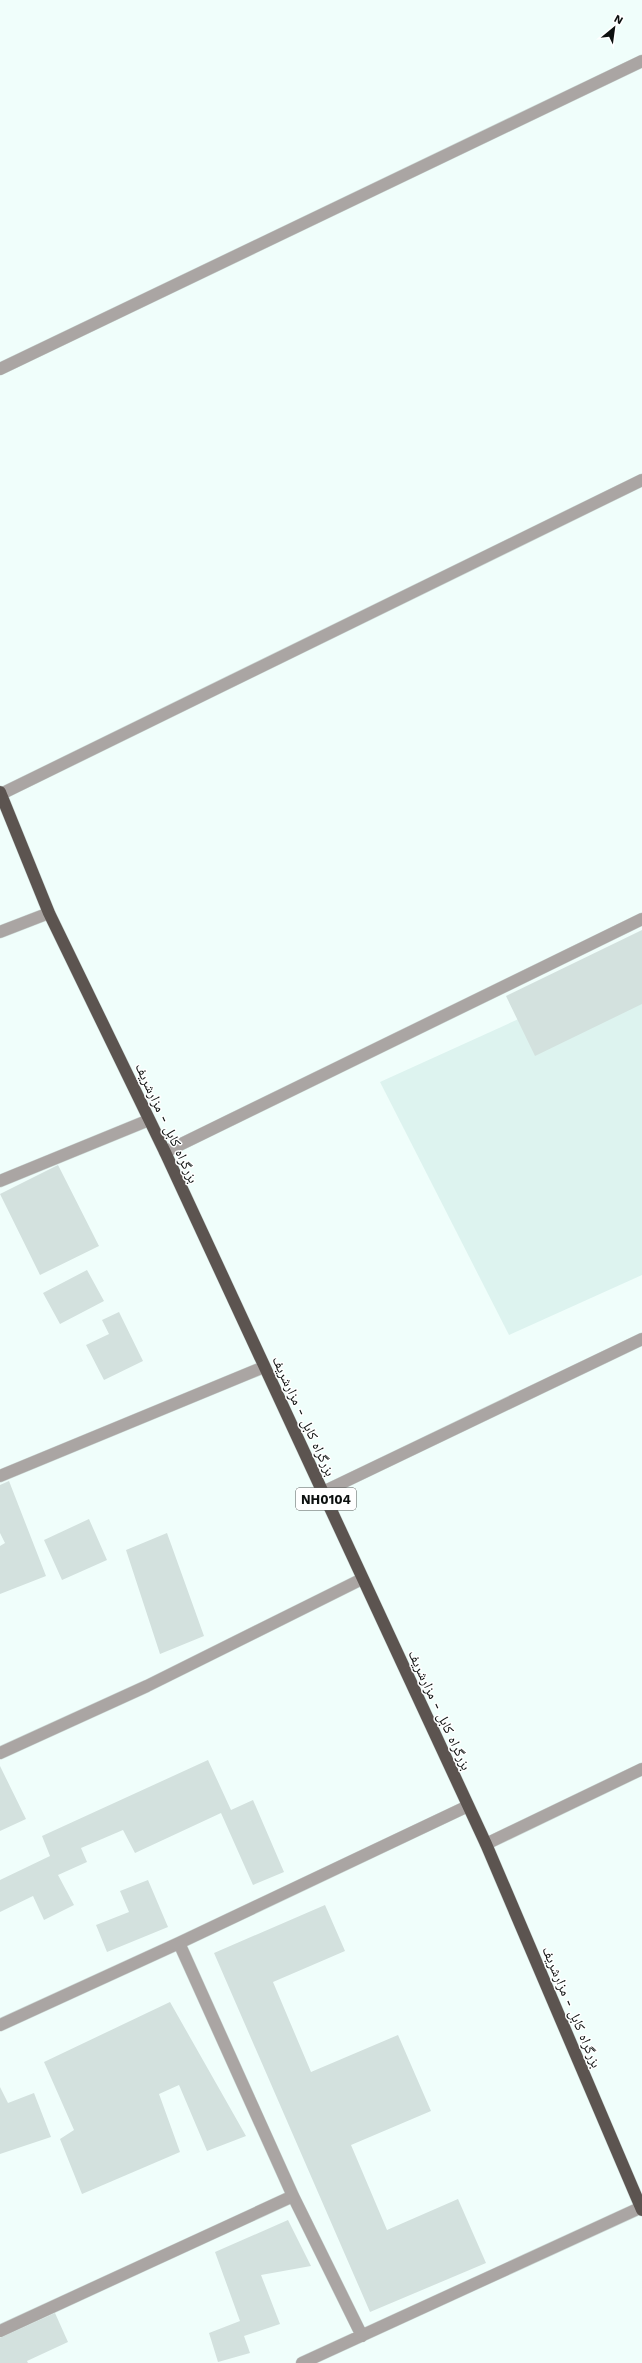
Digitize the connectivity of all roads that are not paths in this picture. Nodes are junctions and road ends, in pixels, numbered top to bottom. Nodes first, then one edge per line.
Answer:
1 (642, 62) edge
2 (0, 369) edge
3 (642, 480) edge
4 (0, 793) edge
5 (49, 913) junction
6 (642, 919) edge
7 (0, 932) edge
8 (149, 1120) junction
9 (165, 1152) junction
10 (0, 1181) edge
11 (642, 1339) edge
12 (264, 1367) junction
13 (0, 1476) edge
14 (323, 1492) junction
15 (362, 1579) junction
16 (0, 1753) edge
17 (642, 1770) edge
18 (468, 1806) junction
19 (486, 1844) junction
20 (180, 1943) junction
21 (0, 2025) edge
22 (293, 2196) junction
23 (642, 2208) edge
24 (0, 2331) edge
25 (362, 2336) junction
26 (302, 2363) edge

1 - 2 street
3 - 4 street
4 - 5 highway, بزرگراه کابل - مزارشریف / NH0104
5 - 7 street
5 - 8 highway, بزرگراه کابل - مزارشریف / NH0104
6 - 9 street
8 - 9 highway, بزرگراه کابل - مزارشریف / NH0104
8 - 10 street
9 - 12 highway, بزرگراه کابل - مزارشریف / NH0104
11 - 14 street
12 - 13 street
12 - 14 highway, بزرگراه کابل - مزارشریف / NH0104
14 - 15 highway, بزرگراه کابل - مزارشریف / NH0104
15 - 16 street
15 - 18 highway, بزرگراه کابل - مزارشریف / NH0104
17 - 19 street
18 - 19 highway, بزرگراه کابل - مزارشریف / NH0104
18 - 20 street
19 - 23 highway, بزرگراه کابل - مزارشریف / NH0104
20 - 21 street
20 - 22 street
22 - 24 street
22 - 25 street
23 - 25 street
25 - 26 street

